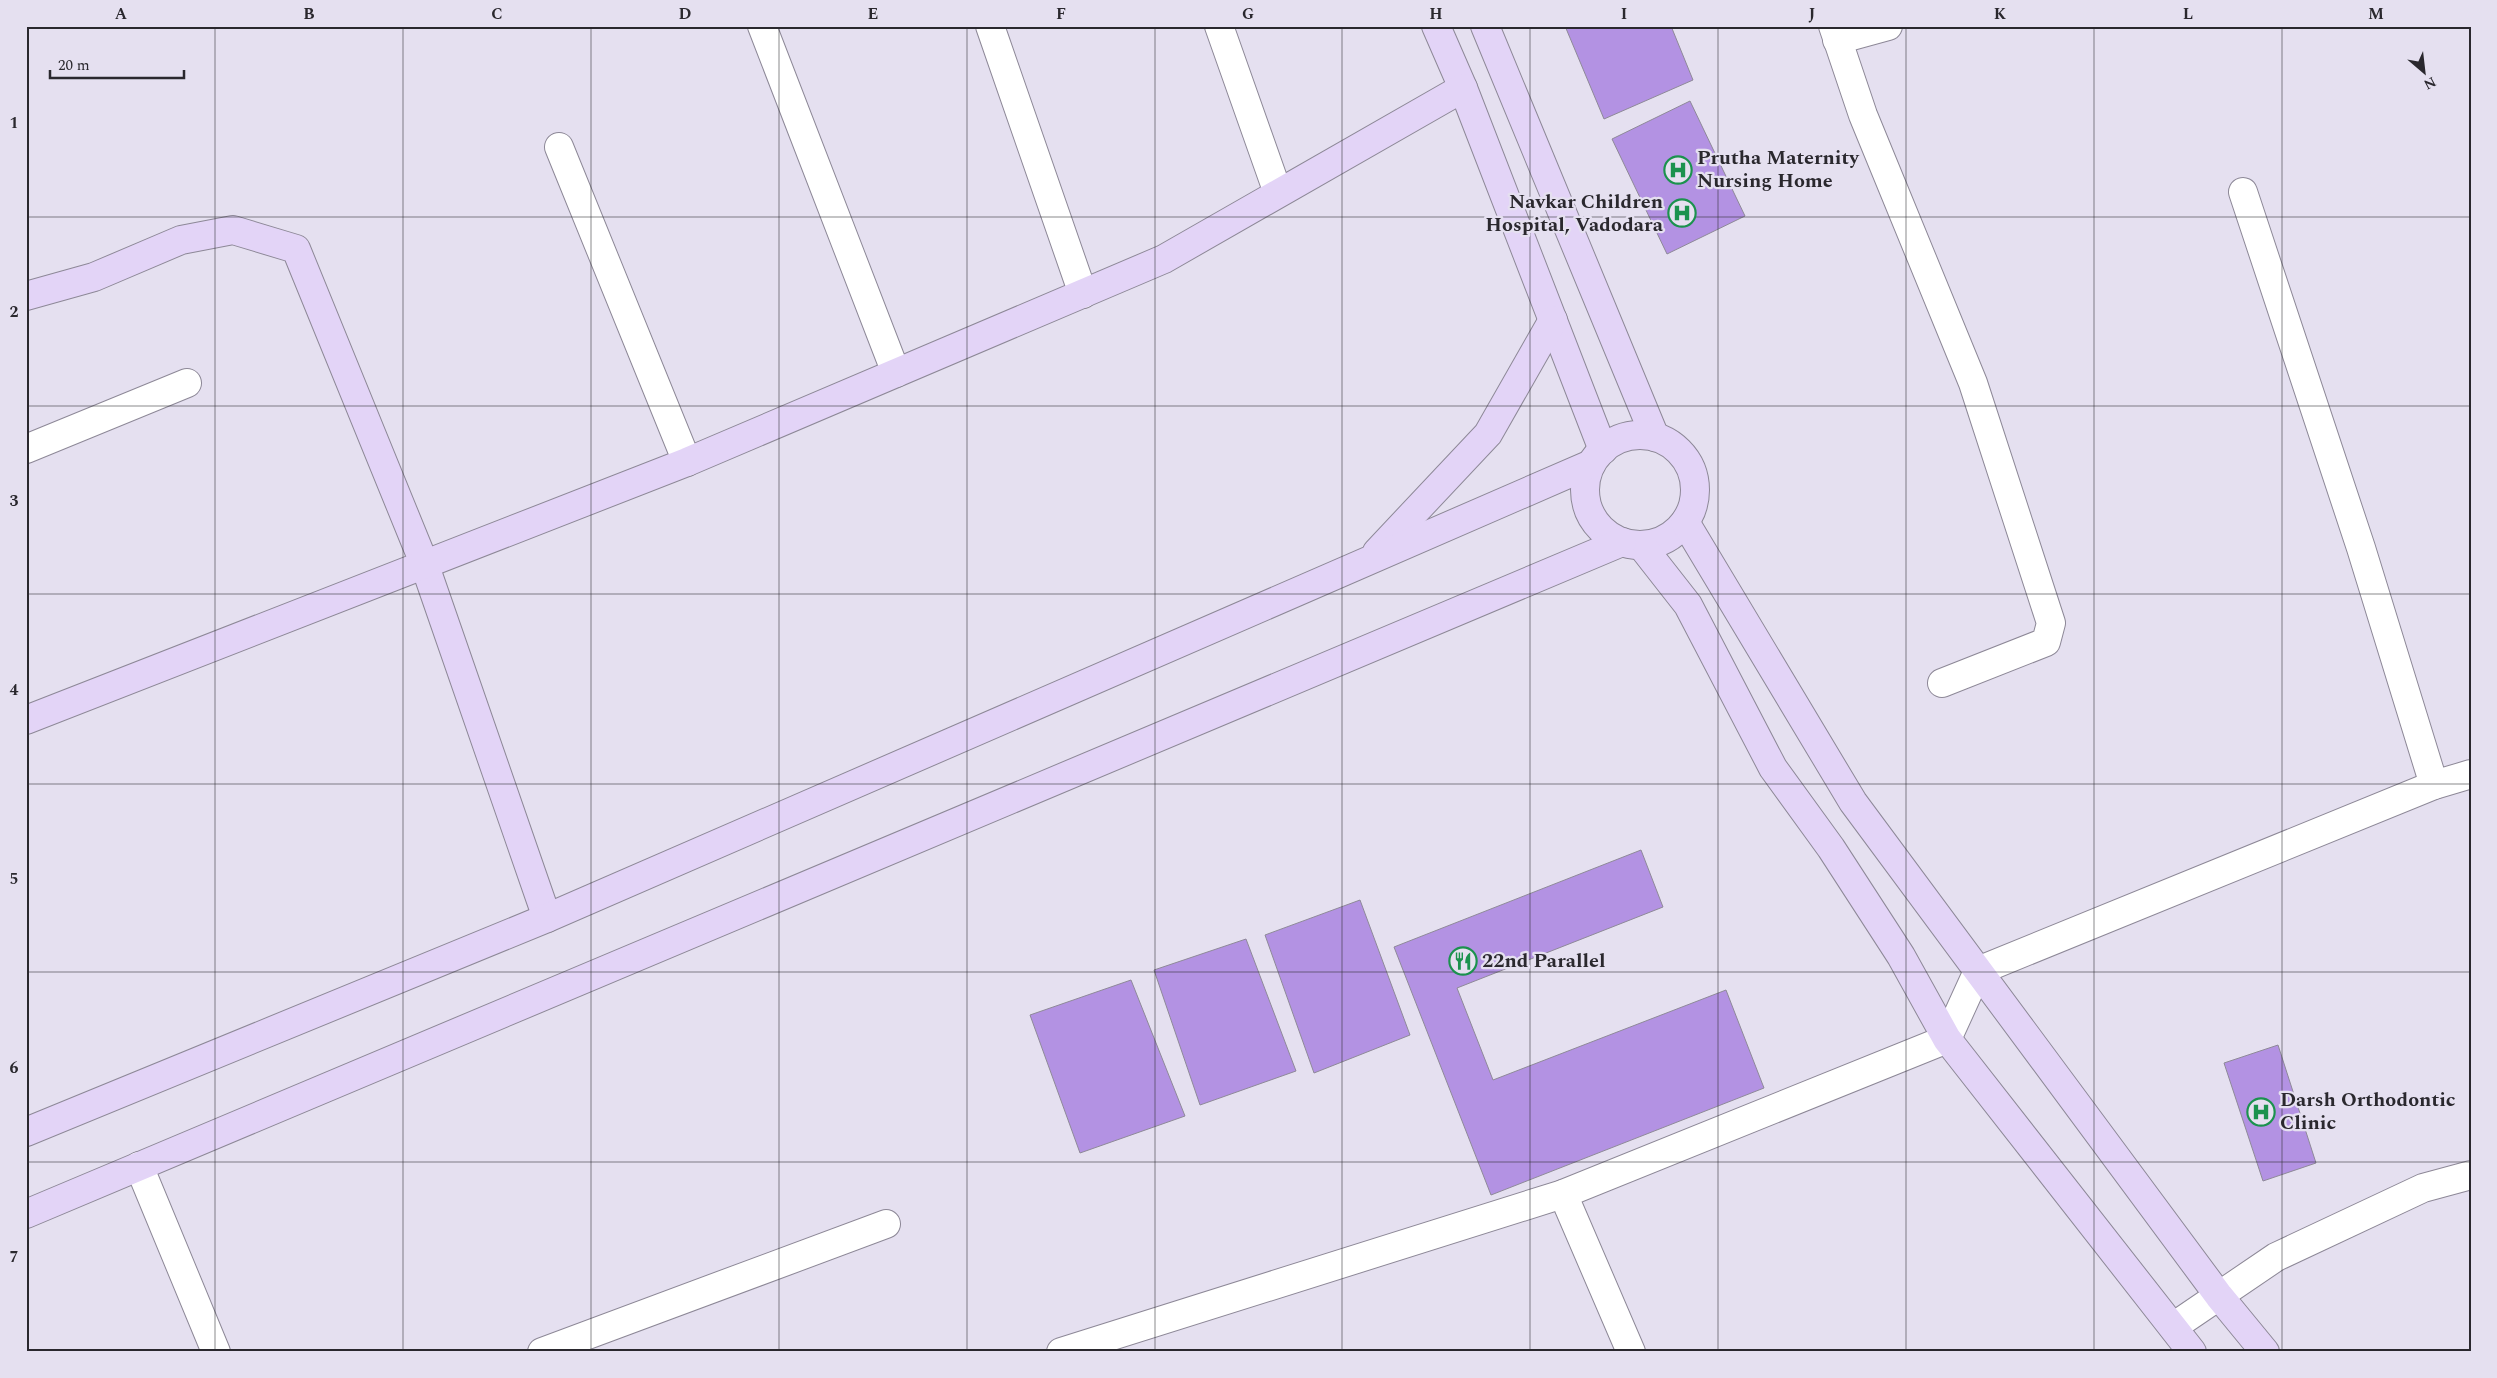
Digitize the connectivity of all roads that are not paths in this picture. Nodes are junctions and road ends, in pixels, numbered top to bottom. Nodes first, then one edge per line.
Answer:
1 (762, 26) edge
2 (990, 26) edge
3 (1219, 26) edge
4 (1436, 26) edge
5 (1485, 26) edge
6 (1888, 26) edge
7 (1835, 33) edge
8 (1463, 88) junction
9 (559, 147) dead end
10 (2243, 192) dead end
11 (1278, 194) junction
12 (1083, 294) junction
13 (26, 296) edge
14 (1553, 320) junction
15 (896, 374) junction
16 (188, 383) dead end
17 (1655, 437) junction
18 (26, 449) edge
19 (1597, 457) junction
20 (687, 462) junction
21 (1685, 522) junction
22 (1632, 544) junction
23 (1368, 562) junction
24 (424, 563) junction
25 (1942, 684) dead end
26 (26, 720) edge
27 (2471, 774) edge
28 (2434, 785) junction
29 (547, 918) junction
30 (1978, 971) junction
31 (1947, 1039) junction
32 (26, 1132) edge
33 (140, 1166) junction
34 (2471, 1175) edge
35 (1563, 1194) junction
36 (26, 1214) edge
37 (886, 1224) dead end
38 (2219, 1296) junction
39 (2174, 1326) junction
40 (216, 1352) edge
41 (542, 1352) edge
42 (1061, 1352) edge
43 (1632, 1352) edge
44 (2192, 1352) edge
45 (2265, 1352) edge

1 - 15 street
2 - 12 street
3 - 11 street
4 - 8 street
5 - 17 street
6 - 7 street
7 - 25 street
8 - 11 street
8 - 14 street
9 - 20 street
10 - 28 street
11 - 12 street
12 - 15 street
13 - 24 street
14 - 19 street
14 - 23 street
15 - 20 street
16 - 18 street
17 - 19 street
17 - 21 street
19 - 22 street
19 - 23 street
20 - 24 street
21 - 22 street
21 - 30 street
22 - 31 street
22 - 33 street
23 - 29 street
24 - 26 street
24 - 29 street
27 - 28 street
28 - 30 street
29 - 32 street
30 - 31 street
30 - 38 street
31 - 35 street
31 - 39 street
33 - 36 street
33 - 40 street
34 - 38 street
35 - 42 street
35 - 43 street
37 - 41 street
38 - 39 street
38 - 45 street
39 - 44 street

